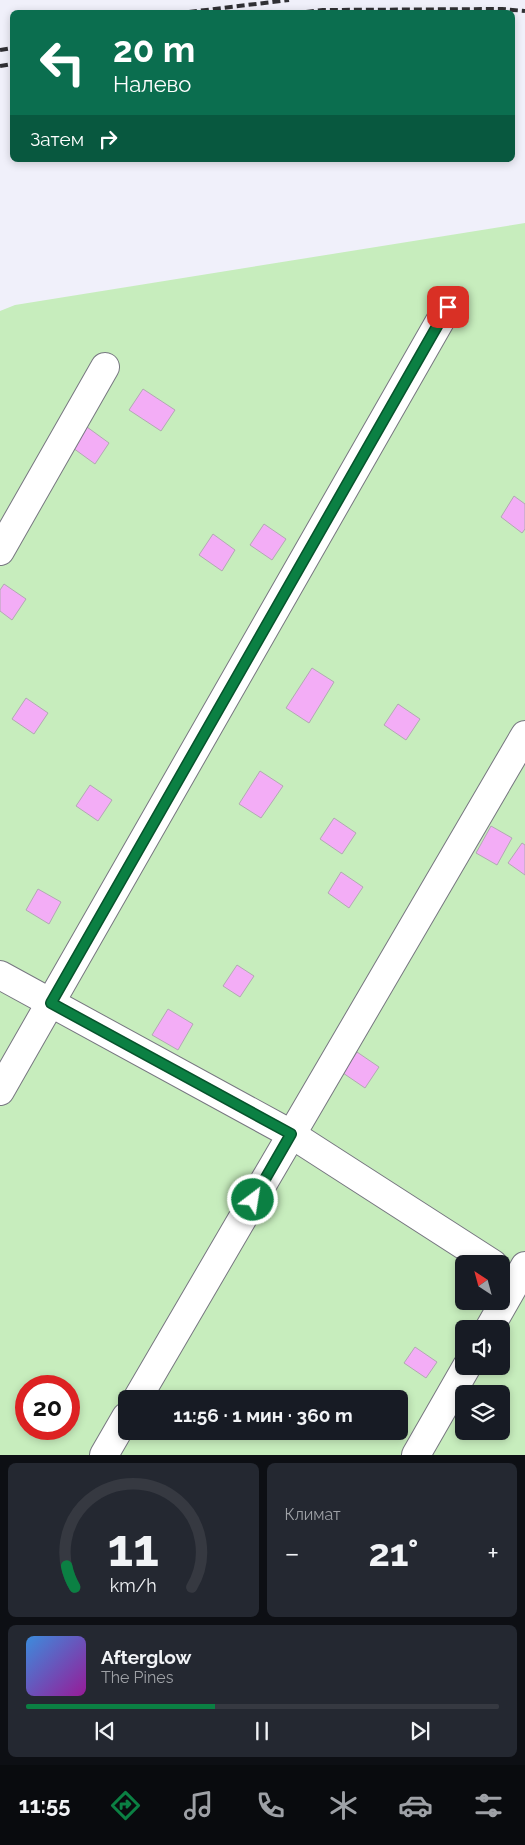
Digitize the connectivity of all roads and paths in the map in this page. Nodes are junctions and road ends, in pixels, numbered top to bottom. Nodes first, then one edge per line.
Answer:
1 (448, 307) dead end
2 (105, 367) dead end
3 (0, 551) edge
4 (525, 735) edge
5 (0, 975) edge
6 (51, 1003) junction
7 (0, 1091) edge
8 (291, 1134) junction
9 (479, 1255) edge
10 (515, 1272) edge
11 (493, 1320) edge
12 (462, 1375) edge
13 (142, 1390) edge
14 (118, 1430) edge
15 (104, 1455) edge
16 (416, 1455) edge

1 - 6 lane
2 - 3 lane
4 - 8 lane
5 - 6 lane
6 - 7 lane
6 - 8 lane
8 - 9 lane
8 - 13 lane
10 - 11 lane
12 - 16 lane
14 - 15 lane

